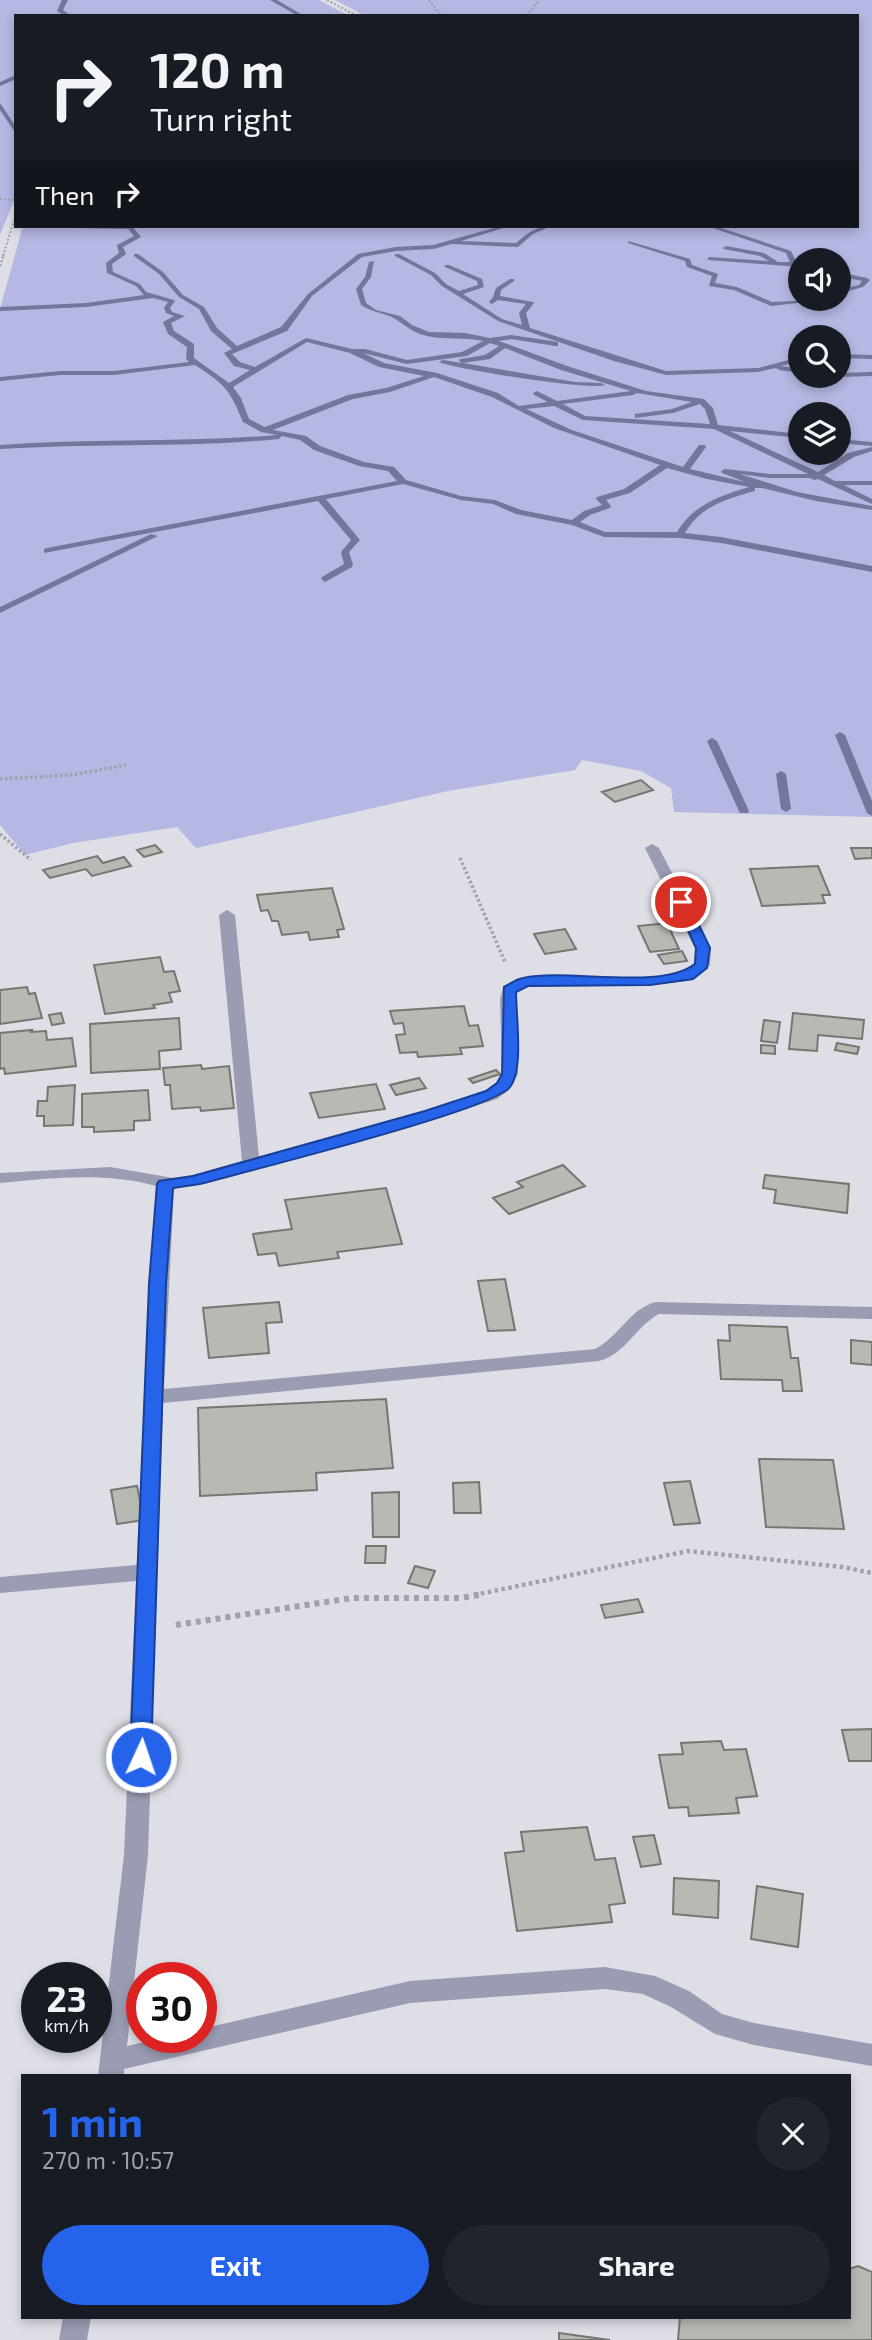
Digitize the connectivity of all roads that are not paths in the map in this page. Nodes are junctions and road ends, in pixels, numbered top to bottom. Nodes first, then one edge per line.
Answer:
1 (652, 848) dead end
2 (226, 915) dead end
3 (251, 1163) junction
4 (0, 1178) edge
5 (165, 1184) junction
6 (872, 1313) edge
7 (154, 1397) junction
8 (147, 1572) junction
9 (0, 1585) edge
10 (872, 2055) edge
11 (112, 2068) edge
12 (77, 2319) edge
13 (74, 2340) edge

1 - 3 street
2 - 3 street
3 - 5 street
4 - 5 street
5 - 7 street
6 - 7 street
7 - 8 street
8 - 9 street
8 - 11 street
10 - 11 street
12 - 13 street

